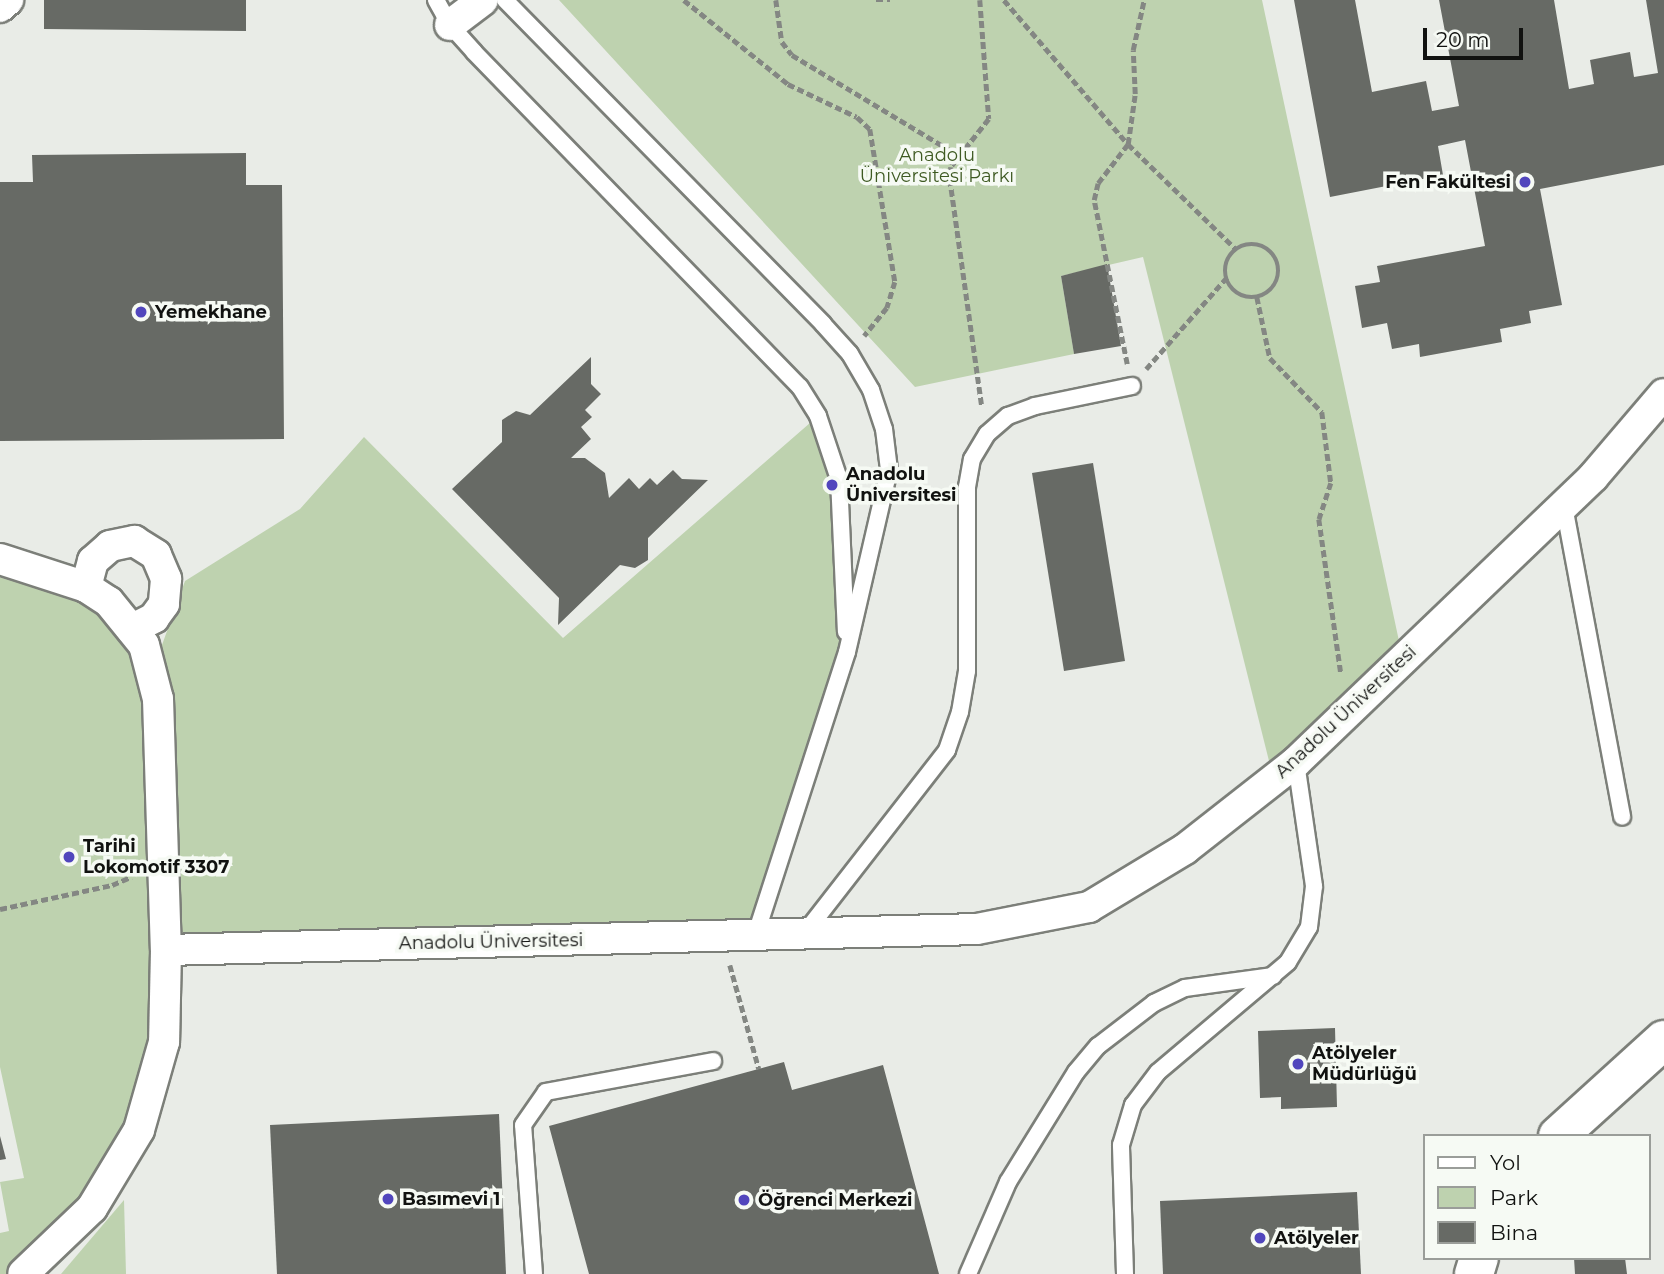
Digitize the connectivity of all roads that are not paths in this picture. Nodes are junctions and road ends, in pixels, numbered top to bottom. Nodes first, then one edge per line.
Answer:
1 (8, 0) edge
2 (483, 0) edge
3 (505, 0) edge
4 (0, 7) edge
5 (443, 12) edge
6 (1132, 386) road end
7 (1664, 394) edge
8 (1564, 506) junction
9 (0, 559) edge
10 (86, 587) junction
11 (143, 623) junction
12 (847, 652) junction
13 (1296, 762) junction
14 (1622, 817) dead end
15 (804, 934) junction
16 (755, 936) junction
17 (166, 950) junction
18 (1272, 976) junction
19 (1664, 1040) edge
20 (713, 1061) dead end
21 (1560, 1134) edge
22 (23, 1274) edge
23 (534, 1274) edge
24 (968, 1274) edge
25 (1125, 1274) edge

1 - 4 street
2 - 5 street
3 - 12 lane
5 - 12 lane
6 - 15 lane
7 - 8 street, Anadolu Üniversitesi
8 - 13 street, Anadolu Üniversitesi
8 - 14 lane
9 - 10 street
10 - 11 street
10 - 11 street
11 - 17 street
12 - 16 lane
13 - 15 street, Anadolu Üniversitesi
13 - 18 lane
15 - 16 street, Anadolu Üniversitesi
16 - 17 street, Anadolu Üniversitesi
17 - 22 street
18 - 24 lane
18 - 25 lane
19 - 21 main road
20 - 23 lane

